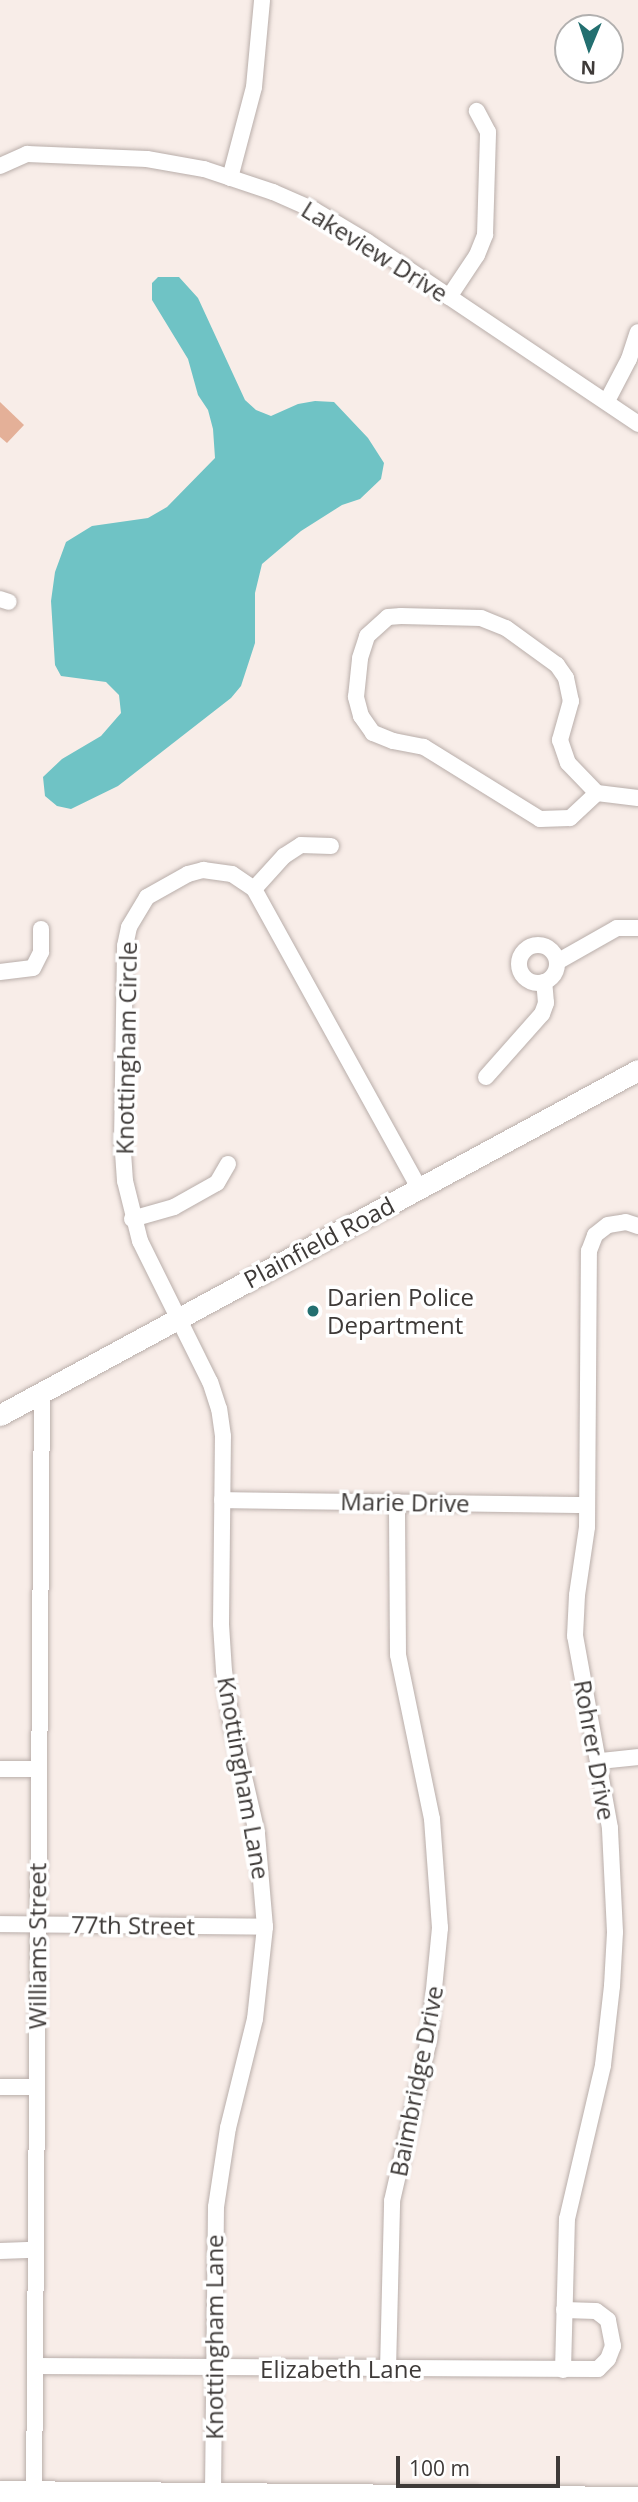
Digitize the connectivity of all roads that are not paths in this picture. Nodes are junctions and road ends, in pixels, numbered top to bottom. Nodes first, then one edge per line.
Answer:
1 (262, 0) edge
2 (477, 111) dead end
3 (0, 166) edge
4 (230, 178) junction
5 (449, 297) junction
6 (638, 332) edge
7 (607, 401) junction
8 (638, 424) edge
9 (597, 793) junction
10 (638, 798) edge
11 (331, 846) dead end
12 (254, 889) junction
13 (638, 928) edge
14 (41, 929) dead end
15 (557, 962) junction
16 (0, 972) edge
17 (544, 982) junction
18 (638, 1070) edge
19 (486, 1077) dead end
20 (228, 1164) dead end
21 (419, 1188) junction
22 (132, 1219) junction
23 (638, 1226) edge
24 (177, 1319) junction
25 (42, 1391) junction
26 (0, 1415) edge
27 (222, 1500) junction
28 (397, 1502) junction
29 (587, 1504) junction
30 (638, 1757) edge
31 (600, 1761) junction
32 (0, 1769) edge
33 (39, 1769) junction
34 (0, 1924) edge
35 (37, 1924) junction
36 (265, 1927) junction
37 (0, 2087) edge
38 (36, 2087) junction
39 (0, 2251) edge
40 (34, 2256) junction
41 (0, 2261) edge
42 (564, 2310) junction
43 (35, 2366) junction
44 (214, 2368) junction
45 (388, 2370) junction
46 (563, 2370) junction
47 (0, 2491) edge
48 (213, 2493) junction
49 (34, 2496) edge
50 (638, 2497) edge

1 - 4 street
2 - 5 street
3 - 4 street, Lakeview Drive
4 - 5 street, Lakeview Drive
5 - 7 street, Lakeview Drive
6 - 7 street
7 - 8 street, Lakeview Drive
9 - 9 street
9 - 10 street
11 - 12 street
12 - 21 street
12 - 22 street, Knottingham Circle
13 - 15 street
14 - 16 street
15 - 17 street
15 - 17 street
17 - 19 street
18 - 21 main road, Plainfield Road
20 - 22 street
21 - 24 main road, Plainfield Road
22 - 24 street, Knottingham Circle
23 - 29 street, Rohrer Drive
24 - 25 main road, Plainfield Road
24 - 27 street, Knottingham Lane
25 - 26 main road, Plainfield Road
25 - 33 street, Williams Street
27 - 28 street, Marie Drive
27 - 36 street, Knottingham Lane
28 - 29 street, Marie Drive
28 - 45 street, Baimbridge Drive
29 - 31 street, Rohrer Drive
30 - 31 street
31 - 42 street, Rohrer Drive
32 - 33 street
33 - 35 street, Williams Street
34 - 35 street, 77th Street
35 - 36 street, 77th Street
35 - 38 street, Williams Street
36 - 44 street, Knottingham Lane
37 - 38 street
38 - 40 street, Williams Street
39 - 40 street
40 - 41 street
40 - 43 street, Williams Street
42 - 46 street, Rohrer Drive
42 - 46 street
43 - 44 street, Elizabeth Lane
43 - 49 street, Williams Street
44 - 45 street, Elizabeth Lane
44 - 48 street, Knottingham Lane
45 - 46 street, Elizabeth Lane
47 - 49 main road
48 - 49 main road
48 - 50 main road

